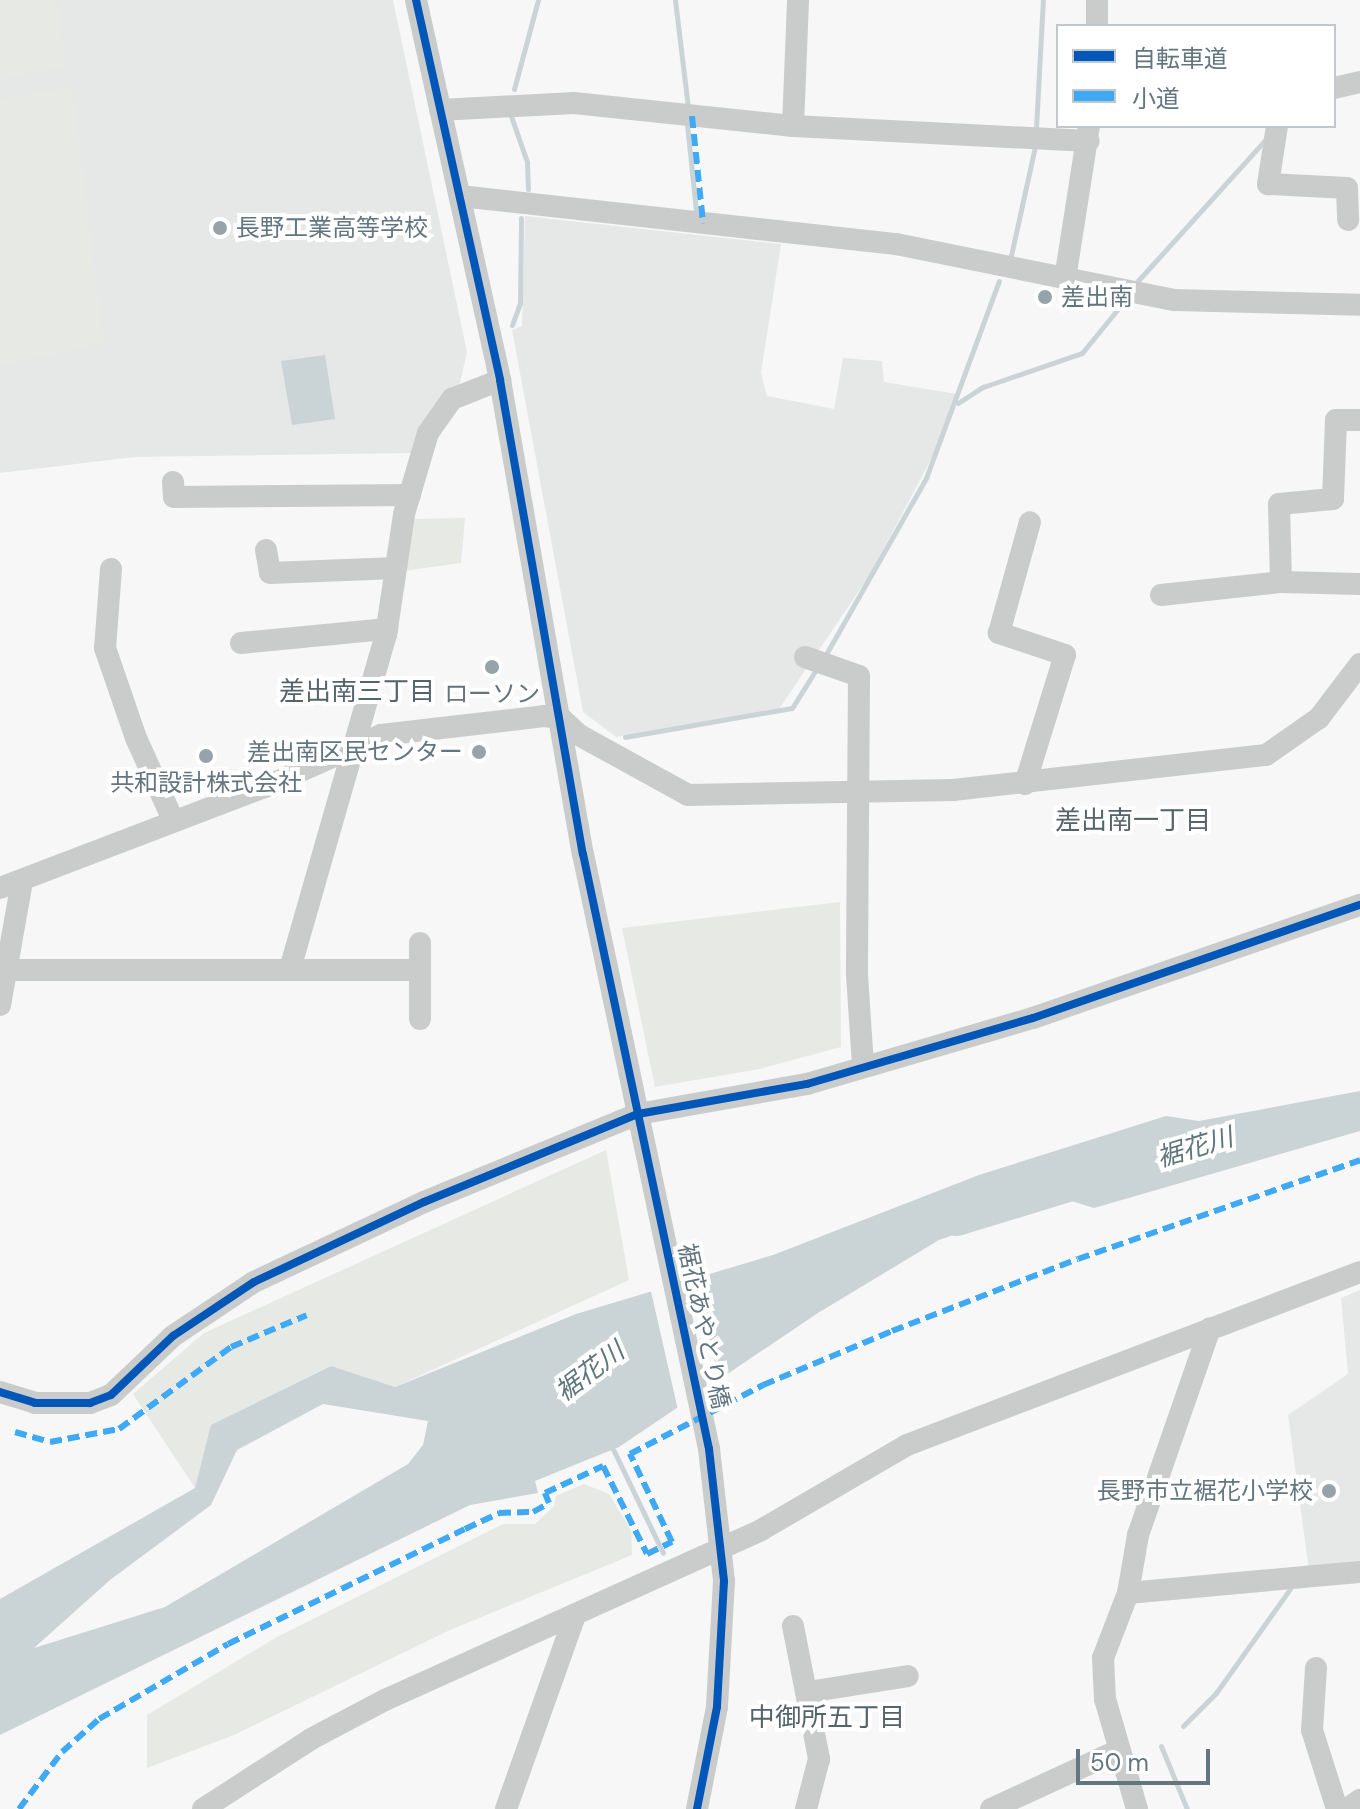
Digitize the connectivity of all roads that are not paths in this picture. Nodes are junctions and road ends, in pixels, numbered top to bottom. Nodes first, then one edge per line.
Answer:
1 (416, 0) edge
2 (798, 0) edge
3 (1097, 0) edge
4 (1097, 24) edge
5 (1360, 82) edge
6 (1336, 88) edge
7 (440, 110) junction
8 (793, 126) junction
9 (1277, 128) edge
10 (1089, 133) edge
11 (460, 196) junction
12 (1348, 220) dead end
13 (1065, 279) junction
14 (1360, 305) edge
15 (500, 380) junction
16 (1360, 420) edge
17 (410, 495) junction
18 (173, 497) dead end
19 (1030, 522) dead end
20 (266, 550) dead end
21 (396, 568) junction
22 (111, 569) dead end
23 (1281, 582) junction
24 (1360, 584) edge
25 (1161, 595) dead end
26 (387, 629) junction
27 (241, 643) dead end
28 (814, 661) dead end
29 (1360, 664) edge
30 (562, 719) junction
31 (355, 750) junction
32 (1025, 784) junction
33 (855, 795) junction
34 (173, 820) junction
35 (22, 882) junction
36 (0, 888) edge
37 (1360, 905) edge
38 (420, 943) dead end
39 (290, 969) junction
40 (8, 970) junction
41 (420, 970) junction
42 (0, 1005) edge
43 (420, 1019) dead end
44 (863, 1066) junction
45 (641, 1123) junction
46 (1360, 1272) edge
47 (1210, 1328) junction
48 (0, 1392) edge
49 (720, 1539) junction
50 (1360, 1572) edge
51 (1128, 1593) junction
52 (575, 1615) junction
53 (793, 1626) dead end
54 (1316, 1668) dead end
55 (908, 1676) dead end
56 (808, 1692) junction
57 (1119, 1750) junction
58 (1360, 1800) edge
59 (203, 1809) edge
60 (506, 1809) edge
61 (697, 1809) edge
62 (806, 1809) edge
63 (991, 1809) edge
64 (1137, 1809) edge
65 (1337, 1809) edge
66 (1347, 1809) edge

1 - 7 street, 裾花あやとり橋
2 - 8 street
3 - 4 street
5 - 6 street
7 - 8 street
7 - 11 street, 裾花あやとり橋
8 - 10 street
9 - 12 street
10 - 13 street
11 - 13 street
11 - 15 street, 裾花あやとり橋
13 - 14 street
15 - 17 street
15 - 30 street, 裾花あやとり橋
16 - 23 street
17 - 18 street
17 - 21 street
19 - 32 street
20 - 21 street
21 - 26 street
22 - 34 street
23 - 24 street
23 - 25 street
26 - 27 street
26 - 31 street
28 - 33 street
29 - 32 street
30 - 31 street
30 - 33 street
30 - 45 street, 裾花あやとり橋
31 - 34 street
31 - 39 street
32 - 33 street
33 - 44 street
34 - 35 street
35 - 36 street
35 - 40 street
37 - 44 street
38 - 41 street
39 - 40 street
39 - 41 street
40 - 42 street
41 - 43 street
44 - 45 street
45 - 48 street
45 - 49 street, 裾花あやとり橋
46 - 47 street
47 - 49 street
47 - 51 street
49 - 52 street
49 - 61 street, 裾花あやとり橋
50 - 51 street
51 - 57 street
52 - 59 street
52 - 60 street
53 - 56 street
54 - 65 street
55 - 56 street
56 - 62 street
57 - 63 street
57 - 64 street
58 - 66 street

